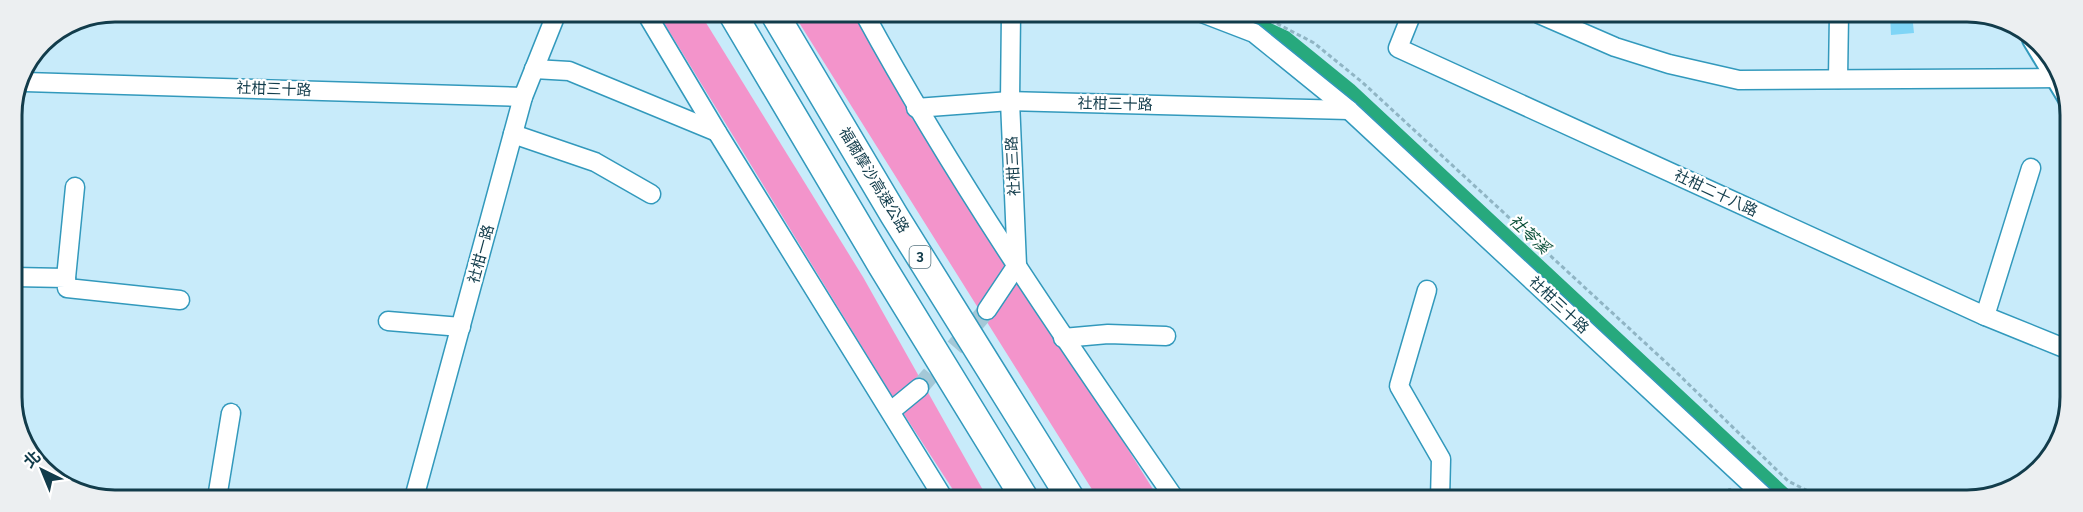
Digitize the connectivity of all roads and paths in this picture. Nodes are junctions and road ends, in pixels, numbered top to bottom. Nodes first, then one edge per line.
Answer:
1 (553, 22) edge
2 (651, 22) edge
3 (737, 22) edge
4 (779, 22) edge
5 (869, 22) edge
6 (1011, 22) edge
7 (1225, 22) edge
8 (1274, 22) edge
9 (1409, 22) edge
10 (1557, 22) edge
11 (1839, 22) edge
12 (534, 69) junction
13 (1838, 79) junction
14 (29, 82) edge
15 (2055, 84) edge
16 (523, 97) junction
17 (1010, 101) junction
18 (916, 108) junction
19 (1349, 110) junction
20 (717, 132) junction
21 (513, 134) junction
22 (2031, 168) dead end
23 (75, 187) dead end
24 (651, 194) dead end
25 (922, 261) junction
26 (1017, 265) junction
27 (22, 277) edge
28 (66, 278) junction
29 (1427, 290) dead end
30 (180, 300) dead end
31 (987, 310) tunnel mouth
32 (1985, 316) junction
33 (388, 321) dead end
34 (461, 327) junction
35 (1166, 336) dead end
36 (1064, 338) junction
37 (2060, 347) edge
38 (958, 386) junction
39 (919, 388) tunnel mouth
40 (891, 411) junction
41 (231, 413) dead end
42 (1065, 489) edge
43 (1081, 489) edge
44 (1168, 489) edge
45 (1440, 489) edge
46 (1756, 489) edge
47 (1804, 489) edge
48 (218, 490) edge
49 (416, 490) edge
50 (938, 490) edge
51 (1012, 490) edge
52 (1019, 490) edge

1 - 12 street, 社柑一路
2 - 20 street
3 - 38 highway, 3
4 - 25 highway, 福爾摩沙高速公路 / 3
5 - 18 street
6 - 17 street, 社柑三路
7 - 19 street, 社柑三十路
8 - 47 path
9 - 32 street, 社柑二十八路
10 - 13 street
11 - 13 street
12 - 16 street, 社柑一路
12 - 20 street
13 - 15 street
14 - 16 street, 社柑三十路
16 - 21 street, 社柑一路
17 - 18 street, 社柑三十路
17 - 19 street, 社柑三十路
17 - 26 street, 社柑三路
18 - 26 street
19 - 46 street, 社柑三十路
20 - 40 street
21 - 24 street
21 - 34 street, 社柑一路
22 - 32 street
23 - 28 street
25 - 42 highway, 福爾摩沙高速公路 / 3
25 - 43 highway
26 - 31 street
26 - 36 street
27 - 28 street
28 - 30 street
29 - 45 street
32 - 37 street, 社柑二十八路
33 - 34 street
34 - 49 street, 社柑一路
35 - 36 street
36 - 44 street
38 - 51 highway
38 - 52 highway, 3
39 - 40 street
40 - 50 street
41 - 48 street

